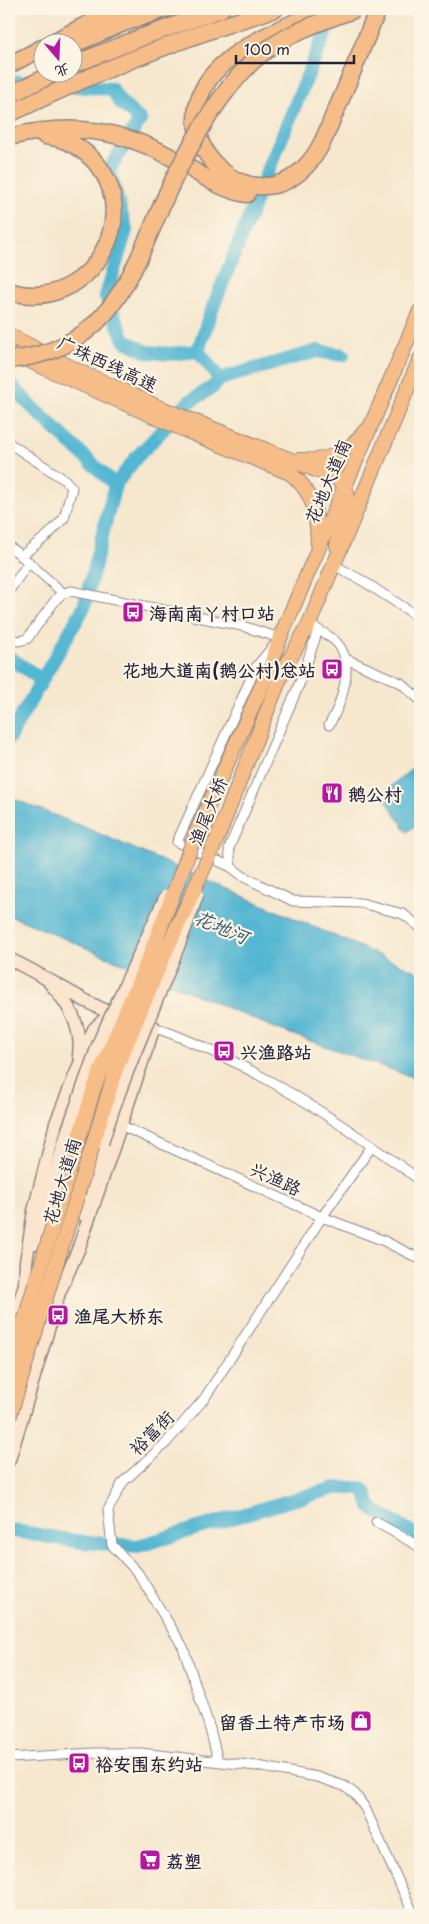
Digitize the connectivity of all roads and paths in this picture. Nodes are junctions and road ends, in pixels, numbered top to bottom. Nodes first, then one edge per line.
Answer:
1 (117, 9) edge
2 (165, 9) edge
3 (222, 9) edge
4 (275, 9) edge
5 (331, 9) edge
6 (356, 9) edge
7 (378, 9) edge
8 (390, 9) edge
9 (72, 32) edge
10 (82, 41) edge
11 (32, 53) edge
12 (82, 62) edge
13 (9, 65) edge
14 (32, 65) edge
15 (9, 76) edge
16 (36, 82) edge
17 (9, 95) edge
18 (9, 114) edge
19 (9, 137) edge
20 (9, 142) edge
21 (9, 291) edge
22 (420, 311) edge
23 (9, 335) edge
24 (9, 352) edge
25 (420, 359) edge
26 (9, 360) edge
27 (155, 412) junction
28 (374, 419) junction
29 (190, 426) junction
30 (9, 443) edge
31 (284, 456) junction
32 (345, 487) junction
33 (9, 547) edge
34 (318, 550) junction
35 (21, 556) junction
36 (29, 562) junction
37 (335, 562) junction
38 (9, 591) edge
39 (67, 592) junction
40 (420, 618) edge
41 (314, 627) junction
42 (9, 638) edge
43 (280, 638) junction
44 (344, 658) junction
45 (276, 670) junction
46 (420, 700) edge
47 (329, 724) dead end
48 (197, 831) junction
49 (216, 841) junction
50 (231, 867) junction
51 (420, 927) edge
52 (156, 957) junction
53 (9, 958) edge
54 (35, 971) junction
55 (118, 1016) junction
56 (154, 1027) junction
57 (77, 1068) junction
58 (120, 1125) junction
59 (372, 1146) junction
60 (420, 1180) edge
61 (322, 1217) junction
62 (420, 1259) edge
63 (25, 1284) junction
64 (59, 1294) junction
65 (9, 1339) edge
66 (9, 1372) edge
67 (9, 1418) edge
68 (9, 1460) edge
69 (376, 1522) dead end
70 (420, 1547) edge
71 (9, 1758) edge
72 (218, 1761) junction
73 (414, 1915) edge

1 - 9 highway
2 - 10 highway
3 - 12 highway
4 - 18 highway
5 - 7 highway
6 - 26 highway, bridge
8 - 19 highway
11 - 13 highway
14 - 15 highway
16 - 17 highway
20 - 21 highway
22 - 28 main road, 花地大道南
23 - 27 main road, 广珠西线高速
24 - 27 main road, 广珠西线高速
25 - 37 main road
27 - 29 main road, 广珠西线高速
28 - 31 main road
28 - 32 main road, 花地大道南
29 - 31 main road
29 - 34 main road
30 - 35 street
31 - 32 main road
32 - 34 main road, 花地大道南
32 - 37 main road
33 - 35 street
34 - 37 main road
34 - 43 main road, 花地大道南
35 - 36 street
36 - 38 street
36 - 39 street
37 - 40 street
37 - 41 main road
39 - 42 street
39 - 43 street
41 - 44 street
41 - 45 main road
41 - 50 street
43 - 45 main road, 花地大道南
43 - 50 street
44 - 46 street
44 - 47 street
45 - 48 main road
45 - 49 main road, 渔尾大桥
48 - 52 main road, bridge
48 - 63 main road, bridge
49 - 52 main road, 渔尾大桥, bridge
49 - 64 main road, bridge
50 - 51 street
52 - 66 main road, 花地大道南, bridge
52 - 67 main road, 花地大道南, bridge
53 - 54 main road
54 - 55 main road
54 - 57 main road
55 - 56 main road
55 - 57 main road, 花地大道南
56 - 58 main road, 花地大道南
56 - 59 street
57 - 63 main road, 花地大道南
58 - 61 street, 兴渔路
58 - 64 main road, 花地大道南
59 - 60 street
59 - 61 street, 裕富街
61 - 62 street, 兴渔路
61 - 72 street, 裕富街
63 - 65 main road, 花地大道南
64 - 68 main road, 花地大道南
69 - 70 street
71 - 72 street
72 - 73 street

